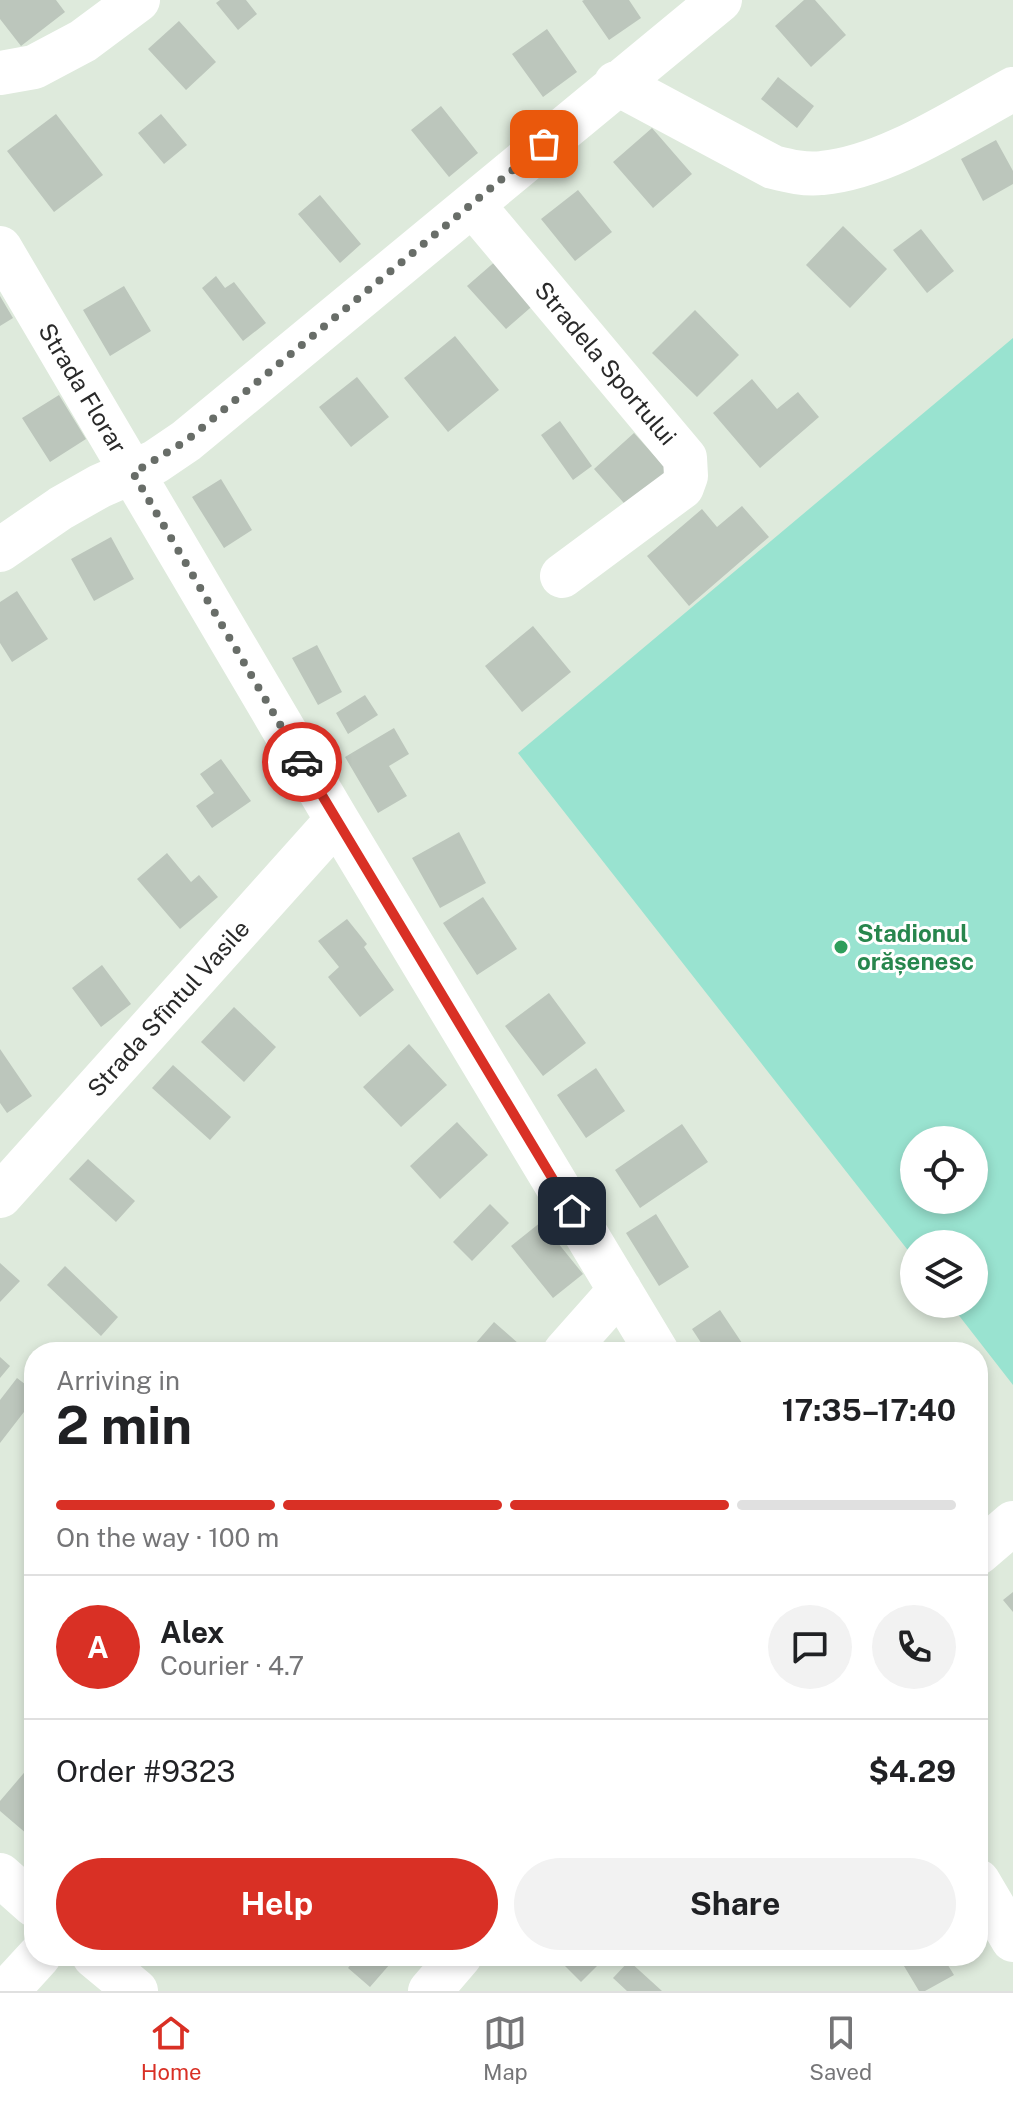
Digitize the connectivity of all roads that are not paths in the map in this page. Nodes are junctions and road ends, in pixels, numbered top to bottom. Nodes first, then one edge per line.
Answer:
1 (138, 0) edge
2 (720, 0) edge
3 (0, 73) edge
4 (616, 83) junction
5 (1013, 89) edge
6 (473, 205) junction
7 (0, 248) edge
8 (133, 473) junction
9 (0, 550) edge
10 (562, 576) dead end
11 (337, 820) junction
12 (0, 1196) edge
13 (620, 1290) junction
14 (574, 1342) edge
15 (651, 1342) edge
16 (1013, 1523) edge
17 (988, 1544) edge
18 (0, 1875) edge
19 (24, 1896) edge
20 (988, 1898) edge
21 (1013, 1940) edge
22 (30, 1966) edge
23 (106, 1966) edge
24 (451, 1966) edge
25 (7, 1991) edge
26 (136, 1991) edge
27 (430, 1991) edge

1 - 3 street
2 - 4 street
4 - 5 street
4 - 6 street
6 - 8 street
6 - 10 street, Stradela Sportului
7 - 8 street, Strada Florar
8 - 9 street
8 - 11 street, Strada Florar
11 - 12 street, Strada Sfîntul Vasile
11 - 13 street, Strada Florar
13 - 14 street
13 - 15 street, Strada Florar
16 - 17 street
18 - 19 street
20 - 21 street
22 - 25 street
23 - 26 street
24 - 27 street

